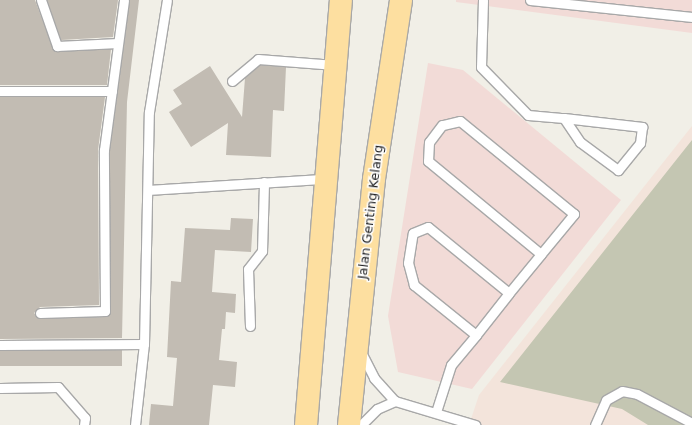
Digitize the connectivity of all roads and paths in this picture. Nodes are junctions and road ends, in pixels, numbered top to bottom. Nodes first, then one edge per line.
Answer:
1 (41, 0) edge
2 (124, 0) edge
3 (167, 0) edge
4 (341, 0) edge
5 (401, 0) edge
6 (483, 0) edge
7 (530, 0) edge
8 (692, 17) edge
9 (118, 43) junction
10 (335, 65) junction
11 (232, 81) dead end
12 (0, 91) edge
13 (112, 91) junction
14 (564, 118) junction
15 (325, 179) junction
16 (264, 182) junction
17 (148, 190) junction
18 (541, 254) junction
19 (509, 293) junction
20 (40, 313) dead end
21 (250, 326) dead end
22 (476, 335) junction
23 (356, 341) junction
24 (144, 344) junction
25 (0, 346) edge
26 (0, 388) edge
27 (394, 401) junction
28 (436, 412) junction
29 (692, 423) edge
30 (84, 425) edge
31 (135, 425) edge
32 (306, 425) edge
33 (349, 425) edge
34 (361, 425) edge
35 (476, 425) edge
36 (595, 425) edge

1 - 9 lane
2 - 9 lane
3 - 17 lane
4 - 10 main road
5 - 23 main road, Jalan Genting Kelang
6 - 14 lane
7 - 8 lane
9 - 13 lane
10 - 11 lane
10 - 15 main road
12 - 13 lane
13 - 20 lane
14 - 14 lane
15 - 16 lane
15 - 32 main road
16 - 17 lane
16 - 21 lane
17 - 24 lane
18 - 18 lane
18 - 19 lane
19 - 22 lane
19 - 22 lane
22 - 28 lane
23 - 27 lane
23 - 33 main road, Jalan Genting Kelang
24 - 25 lane
24 - 31 lane
26 - 30 lane
27 - 28 lane
27 - 34 lane
28 - 35 lane
29 - 36 lane

